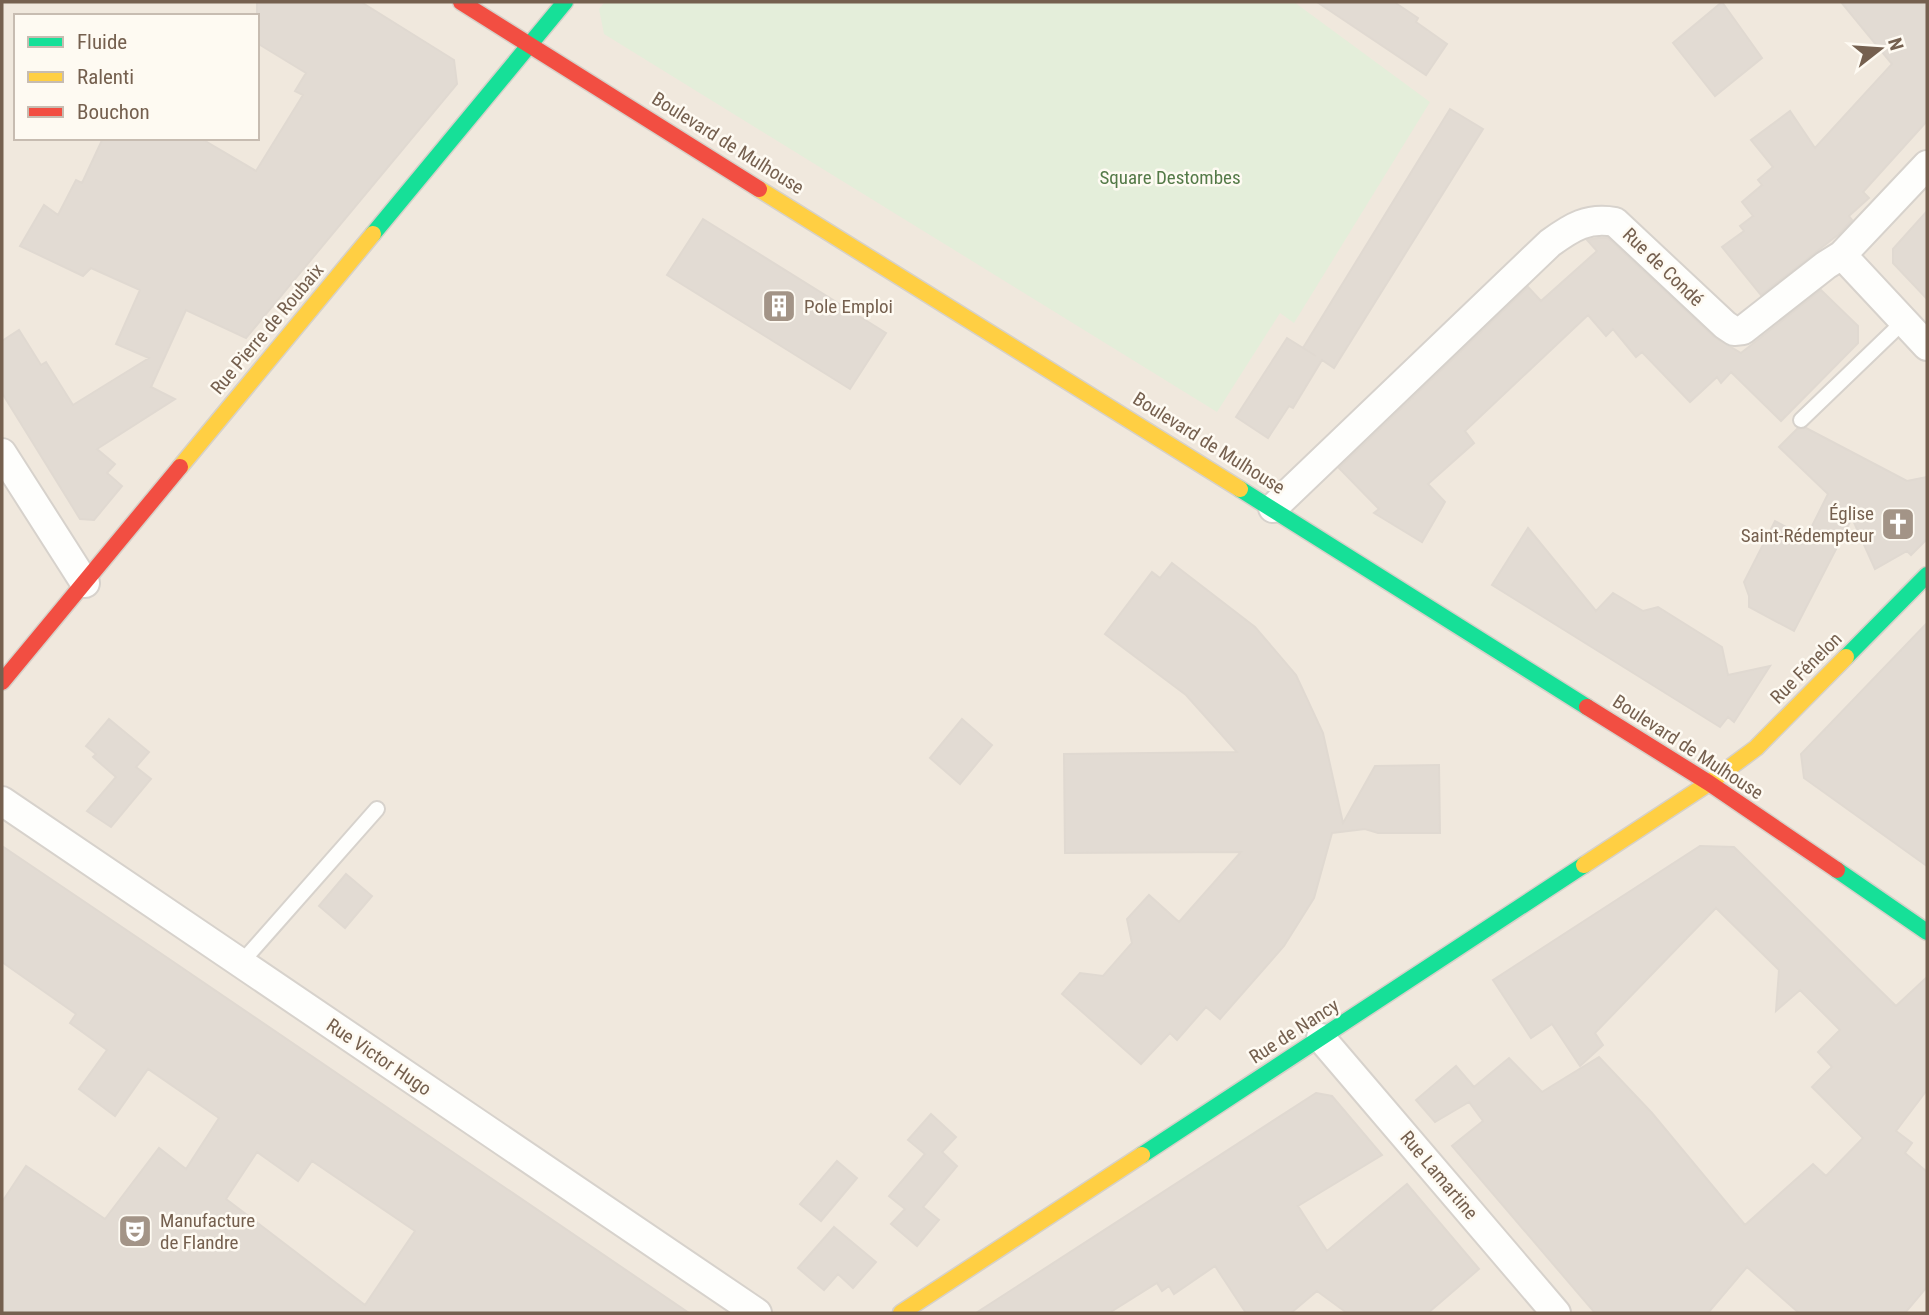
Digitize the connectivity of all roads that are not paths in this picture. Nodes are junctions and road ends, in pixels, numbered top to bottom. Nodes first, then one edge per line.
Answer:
1 (461, 2) edge
2 (565, 2) edge
3 (530, 44) junction
4 (1927, 165) edge
5 (1842, 256) junction
6 (1904, 321) junction
7 (1927, 346) edge
8 (1801, 420) dead end
9 (2, 453) edge
10 (1273, 508) junction
11 (1927, 575) edge
12 (85, 583) junction
13 (2, 682) edge
14 (1709, 783) junction
15 (2, 801) edge
16 (377, 809) dead end
17 (1927, 932) edge
18 (241, 963) junction
19 (1321, 1038) junction
20 (757, 1313) edge
21 (901, 1313) edge
22 (1556, 1313) edge

1 - 3 street, Boulevard de Mulhouse
2 - 3 street, Rue Pierre de Roubaix
3 - 10 street, Boulevard de Mulhouse
3 - 12 street, Rue Pierre de Roubaix
4 - 5 street, Rue de Condé
5 - 6 street
5 - 10 street, Rue de Condé
6 - 7 street
6 - 8 lane
9 - 12 street
10 - 14 street, Boulevard de Mulhouse
11 - 14 street, Rue Fénelon
12 - 13 street, Rue Pierre de Roubaix
14 - 17 street, Boulevard de Mulhouse
14 - 19 street, Rue de Nancy
15 - 18 street, Rue Victor Hugo
16 - 18 lane
18 - 20 street, Rue Victor Hugo
19 - 21 street, Rue de Nancy
19 - 22 street, Rue Lamartine

